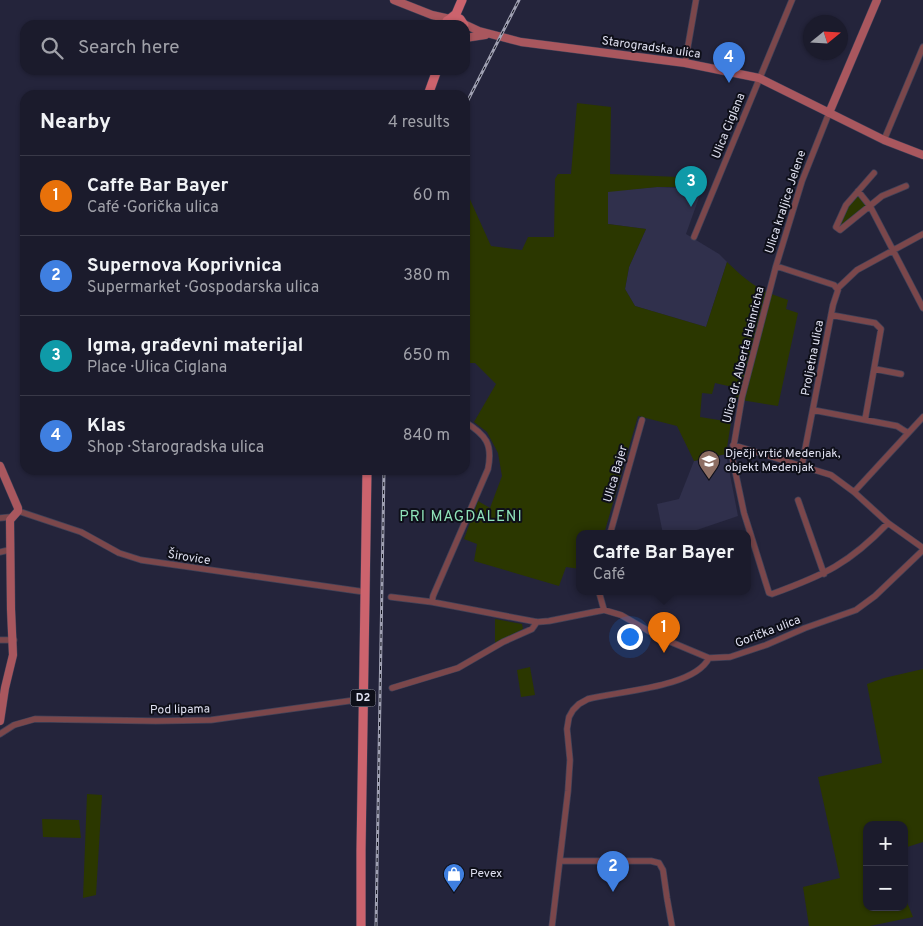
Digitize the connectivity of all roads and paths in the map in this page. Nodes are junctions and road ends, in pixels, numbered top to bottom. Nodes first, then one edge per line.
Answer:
1 (394, 0) edge
2 (696, 0) edge
3 (792, 0) edge
4 (877, 0) edge
5 (407, 2) edge
6 (461, 2) edge
7 (446, 20) edge
8 (456, 20) edge
9 (470, 28) edge
10 (491, 34) junction
11 (470, 37) edge
12 (923, 47) edge
13 (685, 63) junction
14 (435, 75) edge
15 (759, 78) junction
16 (430, 90) edge
17 (829, 113) junction
18 (884, 140) junction
19 (923, 155) edge
20 (874, 173) dead end
21 (906, 186) dead end
22 (858, 191) junction
23 (870, 206) junction
24 (923, 234) edge
25 (694, 237) dead end
26 (893, 250) junction
27 (776, 266) junction
28 (838, 288) junction
29 (923, 308) edge
30 (831, 315) junction
31 (875, 369) junction
32 (901, 374) dead end
33 (813, 410) junction
34 (923, 417) edge
35 (642, 420) dead end
36 (865, 420) junction
37 (470, 426) edge
38 (908, 434) junction
39 (734, 445) junction
40 (0, 466) edge
41 (802, 466) junction
42 (367, 475) edge
43 (854, 492) junction
44 (798, 500) dead end
45 (18, 511) junction
46 (11, 517) junction
47 (0, 518) edge
48 (888, 523) junction
49 (611, 530) edge
50 (750, 530) edge
51 (751, 534) edge
52 (9, 550) junction
53 (0, 552) edge
54 (922, 552) edge
55 (824, 574) junction
56 (365, 592) junction
57 (600, 595) edge
58 (391, 597) dead end
59 (432, 602) junction
60 (604, 610) junction
61 (536, 622) junction
62 (0, 640) edge
63 (14, 640) junction
64 (709, 658) junction
65 (392, 688) dead end
66 (363, 699) junction
67 (0, 721) edge
68 (0, 734) edge
69 (560, 861) junction
70 (362, 926) edge
71 (552, 926) edge
72 (672, 926) edge

1 - 5 main road, Starogradska ulica
2 - 13 street
3 - 15 street, Ulica Ciglana
4 - 17 main road
5 - 7 main road, Starogradska ulica
6 - 8 main road
9 - 10 main road, Starogradska ulica
10 - 11 main road
10 - 13 main road, Starogradska ulica
12 - 18 street
13 - 15 main road, Starogradska ulica
14 - 16 main road
15 - 17 main road, Starogradska ulica
15 - 25 street, Ulica Ciglana
17 - 18 main road, Starogradska ulica
17 - 27 street, Ulica kraljice Jelene
18 - 19 main road, Starogradska ulica
20 - 22 street
21 - 23 street
22 - 23 street
22 - 23 street
23 - 26 street
24 - 26 street
26 - 28 street
26 - 29 street
27 - 28 street, Ulica kraljice Jelene
27 - 39 street, Ulica dr. Alberta Heinricha
28 - 30 street
30 - 31 street, Proljetna ulica
30 - 33 street, Proljetna ulica
31 - 32 street
31 - 36 street, Proljetna ulica
33 - 36 street, Proljetna ulica
33 - 41 street, Proljetna ulica
34 - 38 street
35 - 49 street, Ulica Bajer
36 - 38 street, Proljetna ulica
37 - 59 street
38 - 43 street
39 - 41 street
39 - 50 street, Ulica dr. Alberta Heinricha
40 - 45 main road
41 - 43 street
42 - 56 main road, D2
43 - 48 street
44 - 55 street
45 - 46 main road
45 - 56 street, Širovice
46 - 47 street
46 - 52 main road
48 - 54 street
48 - 55 street
51 - 55 street, Ulica dr. Alberta Heinricha
52 - 53 street
52 - 63 main road
54 - 64 street, Gorička ulica
56 - 66 main road, D2
57 - 60 street
58 - 59 street
59 - 61 street
60 - 61 street
60 - 64 street, Gorička ulica
61 - 65 street
62 - 63 street
63 - 67 main road
64 - 69 street
66 - 68 street, Pod lipama
66 - 70 main road, D2
69 - 71 street
69 - 72 street

